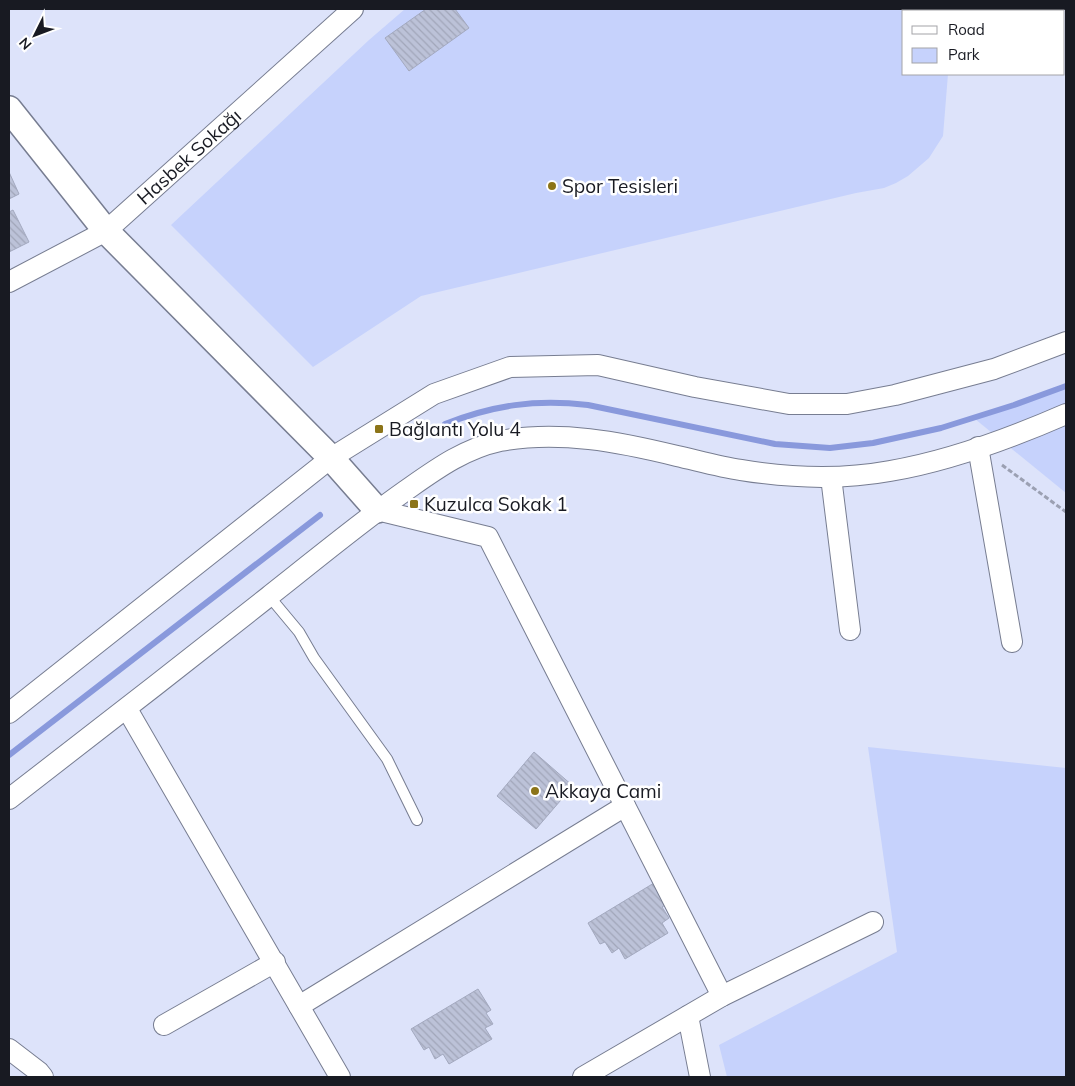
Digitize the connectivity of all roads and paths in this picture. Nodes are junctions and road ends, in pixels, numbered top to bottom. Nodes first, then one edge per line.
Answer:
1 (353, 9) edge
2 (9, 109) edge
3 (106, 231) junction
4 (9, 282) edge
5 (1066, 342) edge
6 (1066, 414) edge
7 (978, 447) junction
8 (331, 458) junction
9 (831, 477) junction
10 (377, 510) junction
11 (1066, 512) edge
12 (269, 596) junction
13 (850, 630) dead end
14 (1012, 642) dead end
15 (127, 709) junction
16 (9, 713) edge
17 (9, 799) edge
18 (625, 806) junction
19 (417, 820) dead end
20 (873, 922) dead end
21 (275, 962) junction
22 (722, 996) junction
23 (299, 1006) junction
24 (688, 1016) junction
25 (164, 1026) dead end
26 (9, 1048) edge
27 (44, 1077) edge
28 (340, 1077) edge
29 (583, 1077) edge
30 (700, 1077) edge

1 - 3 street, Hasbek Sokağı
2 - 3 street
3 - 4 street, Hasbek Sokağı
3 - 8 street
5 - 8 street
6 - 7 street
7 - 9 street
7 - 11 path
7 - 14 street
8 - 10 street
8 - 16 street
9 - 10 street
9 - 13 street
10 - 12 street
10 - 18 street
12 - 15 street
12 - 19 lane
15 - 17 street
15 - 21 street
18 - 22 street
18 - 23 street
20 - 22 street
21 - 23 street
21 - 25 street
22 - 24 street
23 - 28 street
24 - 29 street
24 - 30 street
26 - 27 street

